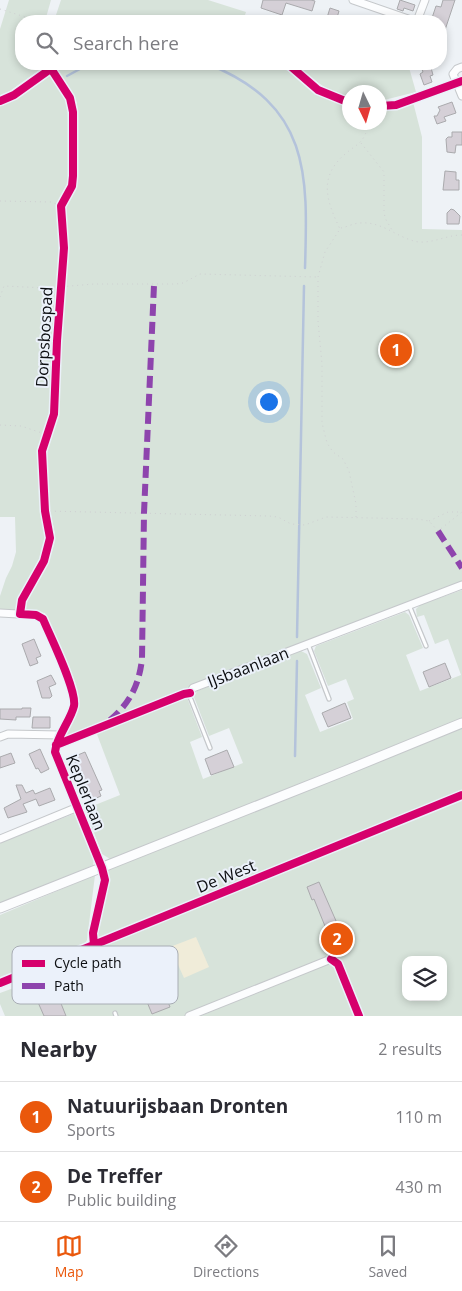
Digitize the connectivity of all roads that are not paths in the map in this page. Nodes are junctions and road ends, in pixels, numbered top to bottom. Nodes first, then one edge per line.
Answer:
1 (353, 0) edge
2 (425, 0) edge
3 (398, 15) edge
4 (419, 15) edge
5 (462, 68) edge
6 (462, 96) edge
7 (462, 586) edge
8 (408, 605) junction
9 (0, 613) edge
10 (308, 644) junction
11 (426, 646) dead end
12 (190, 693) joint
13 (329, 699) dead end
14 (462, 722) edge
15 (60, 734) junction
16 (0, 737) edge
17 (210, 748) dead end
18 (78, 807) junction
19 (0, 839) edge
20 (102, 868) junction
21 (2, 909) edge
22 (331, 959) dead end
23 (189, 1016) edge

1 - 3 street
2 - 4 street
5 - 6 street
7 - 8 street, IJsbaanlaan
8 - 10 street, IJsbaanlaan
8 - 11 lane
9 - 15 street, Keplerlaan
10 - 12 street, IJsbaanlaan
10 - 13 lane, IJsbaanlaan
12 - 17 lane, IJsbaanlaan
14 - 20 main road
15 - 16 street
15 - 18 street, Keplerlaan
18 - 19 street, Keplerlaan
18 - 20 street, Keplerlaan
20 - 21 main road
22 - 23 street

